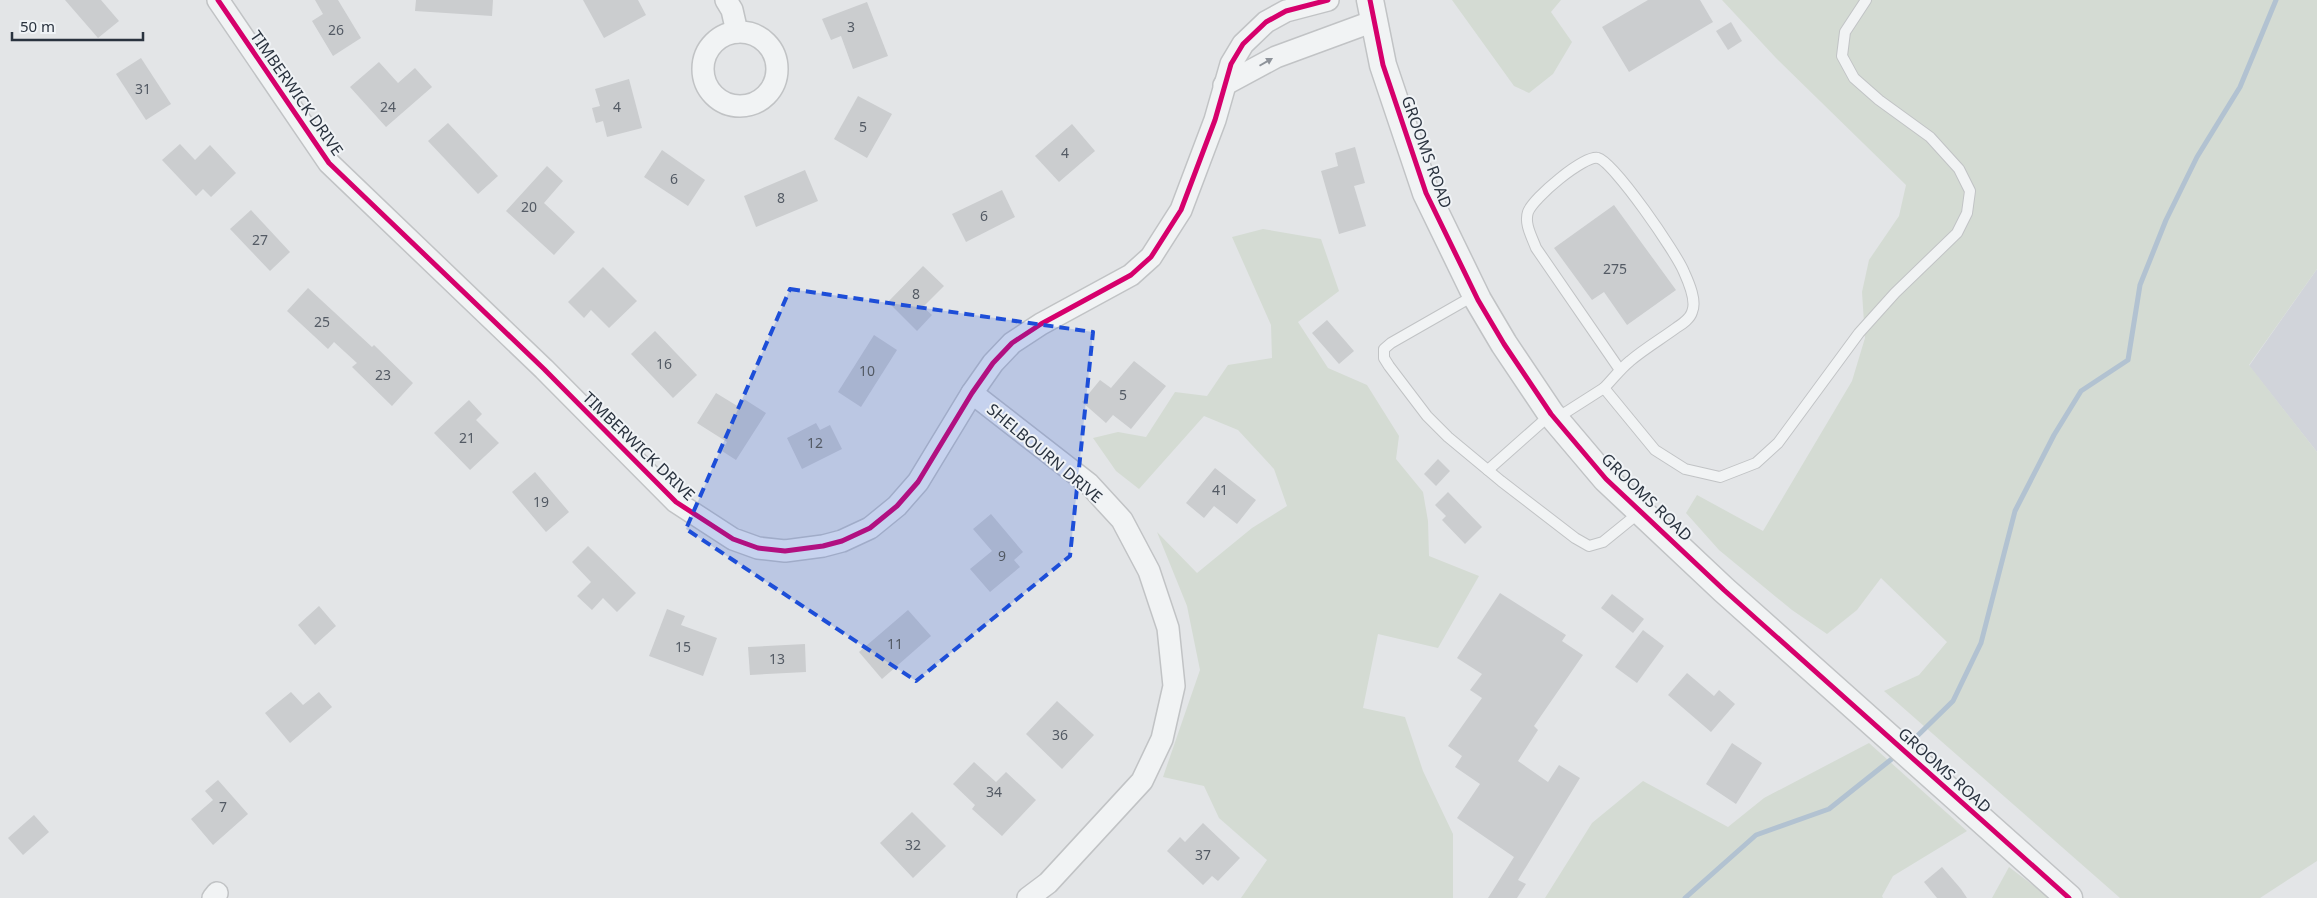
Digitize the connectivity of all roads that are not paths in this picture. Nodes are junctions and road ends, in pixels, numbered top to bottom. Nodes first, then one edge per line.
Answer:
1 (218, 0) edge
2 (726, 0) edge
3 (1328, 0) edge
4 (1866, 0) edge
5 (1372, 10) edge
6 (737, 32) dead end
7 (1224, 86) junction
8 (1476, 294) junction
9 (1620, 370) junction
10 (1604, 388) junction
11 (972, 393) junction
12 (1553, 417) junction
13 (1488, 470) junction
14 (1640, 512) junction
15 (1028, 898) edge
16 (2069, 898) edge

1 - 11 street, TIMBERWICK DRIVE
2 - 6 street
3 - 7 street, TIMBERWICK DRIVE
4 - 10 lane
7 -> 5 street
5 - 8 street, GROOMS ROAD
7 - 11 street, TIMBERWICK DRIVE
8 - 12 street, GROOMS ROAD
8 - 13 lane
9 - 9 lane
9 - 10 lane
10 - 12 lane
11 - 15 street, SHELBOURN DRIVE
12 - 13 lane
12 - 14 street, GROOMS ROAD
13 - 14 lane
14 - 16 street, GROOMS ROAD

